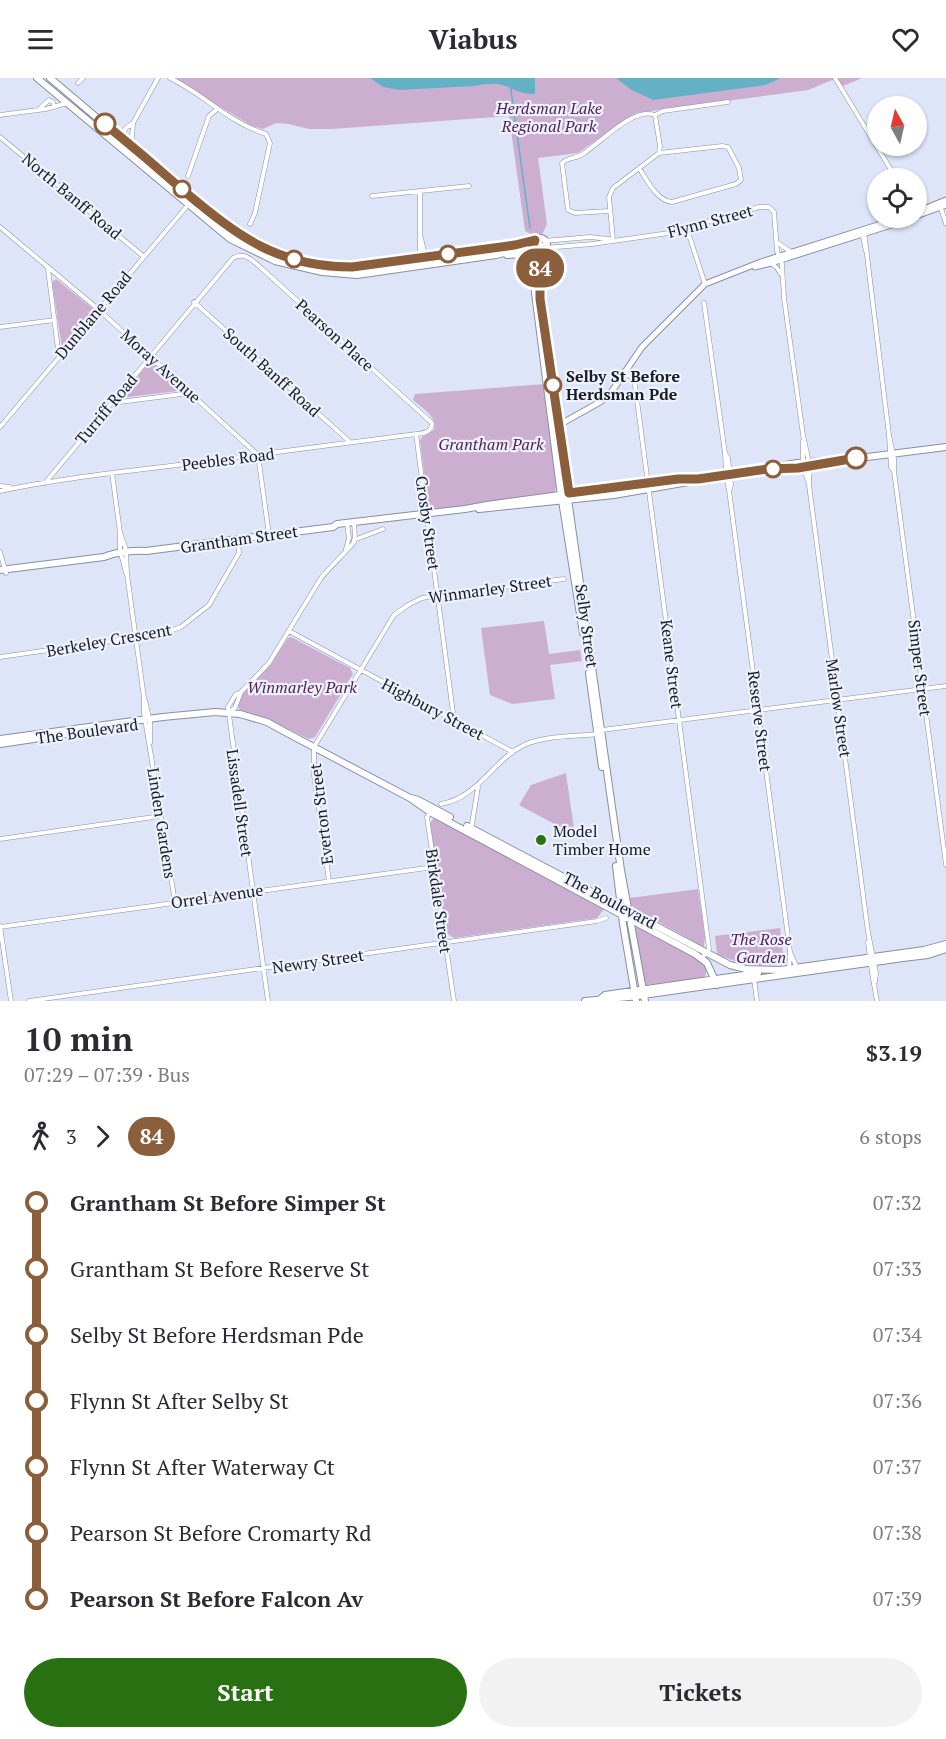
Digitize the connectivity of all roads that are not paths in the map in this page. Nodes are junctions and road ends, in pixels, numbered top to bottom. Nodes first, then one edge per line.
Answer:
1 (37, 78) edge
2 (50, 78) edge
3 (82, 78) edge
4 (158, 78) edge
5 (170, 78) edge
6 (835, 78) edge
7 (78, 83) dead end
8 (728, 102) dead end
9 (67, 103) junction
10 (54, 107) junction
11 (39, 109) junction
12 (217, 109) junction
13 (0, 115) edge
14 (655, 115) junction
15 (133, 123) junction
16 (0, 136) edge
17 (120, 137) junction
18 (116, 144) junction
19 (135, 150) junction
20 (659, 153) junction
21 (639, 168) junction
22 (890, 168) edge
23 (188, 176) dead end
24 (469, 186) dead end
25 (420, 190) junction
26 (372, 196) dead end
27 (944, 204) edge
28 (188, 205) junction
29 (609, 210) junction
30 (927, 211) edge
31 (250, 224) dead end
32 (946, 224) edge
33 (0, 227) edge
34 (872, 228) edge
35 (873, 228) edge
36 (687, 229) junction
37 (863, 231) junction
38 (535, 240) junction
39 (544, 240) junction
40 (613, 240) junction
41 (778, 243) junction
42 (545, 249) junction
43 (535, 250) junction
44 (791, 252) junction
45 (239, 255) joint
46 (496, 255) junction
47 (143, 256) junction
48 (423, 257) junction
49 (779, 258) junction
50 (771, 263) junction
51 (368, 265) junction
52 (424, 265) junction
53 (753, 267) junction
54 (48, 268) junction
55 (384, 271) junction
56 (782, 274) junction
57 (534, 277) junction
58 (705, 284) junction
59 (194, 302) junction
60 (704, 303) dead end
61 (98, 309) junction
62 (55, 320) junction
63 (0, 327) edge
64 (59, 357) junction
65 (150, 357) junction
66 (625, 372) junction
67 (190, 393) junction
68 (111, 404) junction
69 (555, 425) junction
70 (0, 427) edge
71 (416, 434) junction
72 (350, 442) junction
73 (946, 446) edge
74 (892, 453) junction
75 (258, 455) junction
76 (806, 464) junction
77 (112, 473) junction
78 (728, 475) junction
79 (45, 483) junction
80 (0, 486) edge
81 (14, 487) junction
82 (648, 487) junction
83 (0, 491) edge
84 (566, 497) junction
85 (427, 514) junction
86 (351, 524) junction
87 (383, 529) dead end
88 (269, 535) junction
89 (238, 539) junction
90 (354, 540) junction
91 (345, 550) junction
92 (0, 552) edge
93 (124, 554) junction
94 (3, 571) edge
95 (564, 579) dead end
96 (438, 596) junction
97 (289, 631) junction
98 (135, 638) junction
99 (0, 657) edge
100 (360, 670) junction
101 (946, 686) edge
102 (923, 690) junction
103 (838, 701) junction
104 (758, 711) junction
105 (229, 713) junction
106 (453, 720) junction
107 (147, 721) junction
108 (679, 721) junction
109 (599, 732) junction
110 (0, 739) edge
111 (0, 744) edge
112 (314, 747) junction
113 (513, 752) junction
114 (478, 786) junction
115 (441, 804) dead end
116 (431, 810) junction
117 (161, 816) junction
118 (471, 829) junction
119 (0, 839) edge
120 (946, 865) edge
121 (434, 867) junction
122 (329, 881) junction
123 (252, 891) junction
124 (175, 902) junction
125 (623, 910) junction
126 (606, 918) dead end
127 (629, 919) junction
128 (0, 926) edge
129 (445, 942) junction
130 (946, 944) edge
131 (946, 949) edge
132 (790, 952) junction
133 (704, 955) junction
134 (872, 960) junction
135 (264, 968) junction
136 (797, 968) junction
137 (781, 970) junction
138 (789, 972) junction
139 (714, 978) junction
140 (754, 979) junction
141 (717, 985) junction
142 (644, 995) edge
143 (635, 996) edge
144 (453, 999) edge
145 (11, 1001) edge
146 (29, 1001) edge
147 (268, 1001) edge
148 (585, 1001) edge
149 (758, 1001) edge
150 (877, 1001) edge

1 - 9 main road
2 - 17 main road
3 - 7 street
4 - 15 street
5 - 12 street
6 - 22 street
8 - 14 street
9 - 10 street
9 - 18 main road
10 - 11 street
10 - 11 street
11 - 13 street
12 - 23 street
12 - 31 street
14 - 20 street
14 - 29 street
15 - 17 street
15 - 19 street
16 - 47 street, North Banff Road
17 - 18 street
17 - 19 main road
18 - 28 main road
19 - 51 main road
20 - 21 street
20 - 21 street
21 - 29 street
24 - 25 street
25 - 26 street
25 - 48 street
27 - 30 main road
27 - 32 street
28 - 47 street, Dunblane Road
28 - 55 main road
29 - 40 street
33 - 54 street, Moray Avenue
34 - 37 main road
35 - 37 main road
36 - 40 street, Flynn Street
36 - 41 street, Flynn Street
36 - 58 street
37 - 44 main road
37 - 49 main road
37 - 74 street, Simper Street
38 - 39 main road
38 - 43 main road
38 - 48 main road
39 - 40 street, Flynn Street
39 - 42 main road
40 - 42 street, Flynn Street
41 - 44 street
41 - 49 street, Flynn Street
42 - 43 main road
42 - 69 main road, Selby Street
43 - 46 main road
43 - 57 main road, Selby Street
44 - 49 main road
45 - 59 street, Turriff Road
45 - 71 street, Pearson Place
46 - 52 main road
46 - 57 main road
47 - 61 street, Dunblane Road
48 - 51 main road
48 - 52 street
49 - 50 main road
49 - 53 main road
49 - 56 street, Marlow Street
50 - 53 main road
50 - 56 street
51 - 55 main road
52 - 55 main road
53 - 58 main road
54 - 61 street, Moray Avenue
54 - 62 street
56 - 76 street, Marlow Street
57 - 69 main road, Selby Street
58 - 66 main road
59 - 65 street, Turriff Road
59 - 72 street, South Banff Road
60 - 78 street, Reserve Street
61 - 64 street, Dunblane Road
61 - 65 street, Moray Avenue
62 - 63 street
62 - 64 street
64 - 70 street, Dunblane Road
65 - 67 street, Moray Avenue
65 - 68 street, Turriff Road
66 - 69 main road
66 - 82 street, Keane Street
67 - 68 street
67 - 75 street, Moray Avenue
68 - 79 street, Turriff Road
69 - 84 main road, Selby Street
71 - 72 street, Peebles Road
71 - 85 street, Crosby Street
72 - 75 street, Peebles Road
73 - 74 main road, Grantham Street
74 - 76 main road, Grantham Street
74 - 102 street, Simper Street
75 - 77 street, Peebles Road
75 - 88 street
76 - 78 main road, Grantham Street
76 - 103 street, Marlow Street
77 - 79 street, Peebles Road
77 - 93 street, Linden Gardens
78 - 82 main road, Grantham Street
78 - 104 street, Reserve Street
79 - 81 street, Peebles Road
80 - 81 street, Peebles Road
81 - 83 street, Peebles Road
82 - 84 main road, Grantham Street
82 - 108 street, Keane Street
84 - 85 main road, Grantham Street
84 - 109 main road, Selby Street
85 - 86 main road, Grantham Street
85 - 96 street, Crosby Street
86 - 88 main road, Grantham Street
86 - 90 street
86 - 91 street
87 - 90 street
88 - 89 main road, Grantham Street
89 - 93 main road, Grantham Street
89 - 98 street, Berkeley Crescent
90 - 91 street
91 - 97 street
92 - 94 street
93 - 94 main road, Grantham Street
93 - 98 street, Linden Gardens
95 - 96 street, Winmarley Street
96 - 100 street, Winmarley Street
96 - 106 street, Crosby Street
97 - 100 street, Highbury Street
97 - 105 street
98 - 99 street, Berkeley Crescent
98 - 107 street, Linden Gardens
100 - 106 street, Highbury Street
100 - 112 street, Winmarley Street
101 - 102 street
102 - 103 street
102 - 120 street, Simper Street
103 - 104 street
103 - 134 street, Marlow Street
104 - 108 street
104 - 132 street, Reserve Street
105 - 107 main road, The Boulevard
105 - 112 main road, The Boulevard
105 - 123 street, Lissadell Street
106 - 113 street, Highbury Street
107 - 110 main road, The Boulevard
107 - 111 main road, The Boulevard
107 - 117 street, Linden Gardens
108 - 109 street
108 - 133 street, Keane Street
109 - 113 street
109 - 125 main road, Selby Street
112 - 116 main road, The Boulevard
112 - 122 street, Everton Street
113 - 114 street
114 - 115 street
114 - 118 street
116 - 118 main road, The Boulevard
116 - 121 street, Birkdale Street
117 - 119 street
117 - 124 street, Linden Gardens
118 - 125 main road, The Boulevard
121 - 122 street, Orrel Avenue
121 - 129 street, Birkdale Street
122 - 123 street, Orrel Avenue
123 - 124 street, Orrel Avenue
123 - 135 street, Lissadell Street
124 - 128 street, Orrel Avenue
125 - 127 main road, Selby Street
125 - 133 main road, The Boulevard
125 - 143 main road, Selby Street
126 - 129 street, Newry Street
127 - 133 main road, The Boulevard
127 - 142 main road, Selby Street
128 - 145 street
129 - 135 street, Newry Street
129 - 144 street, Birkdale Street
130 - 134 main road
131 - 134 main road
132 - 136 street, Reserve Street
132 - 138 street, Reserve Street
133 - 137 main road, The Boulevard
133 - 139 main road
134 - 136 main road
134 - 138 main road
134 - 150 street, Marlow Street
135 - 146 street, Newry Street
135 - 147 street, Lissadell Street
136 - 138 main road
137 - 138 main road
137 - 139 main road
138 - 140 main road
139 - 141 main road
139 - 142 main road
140 - 141 main road
140 - 149 street
141 - 142 main road
142 - 143 main road
143 - 148 main road

